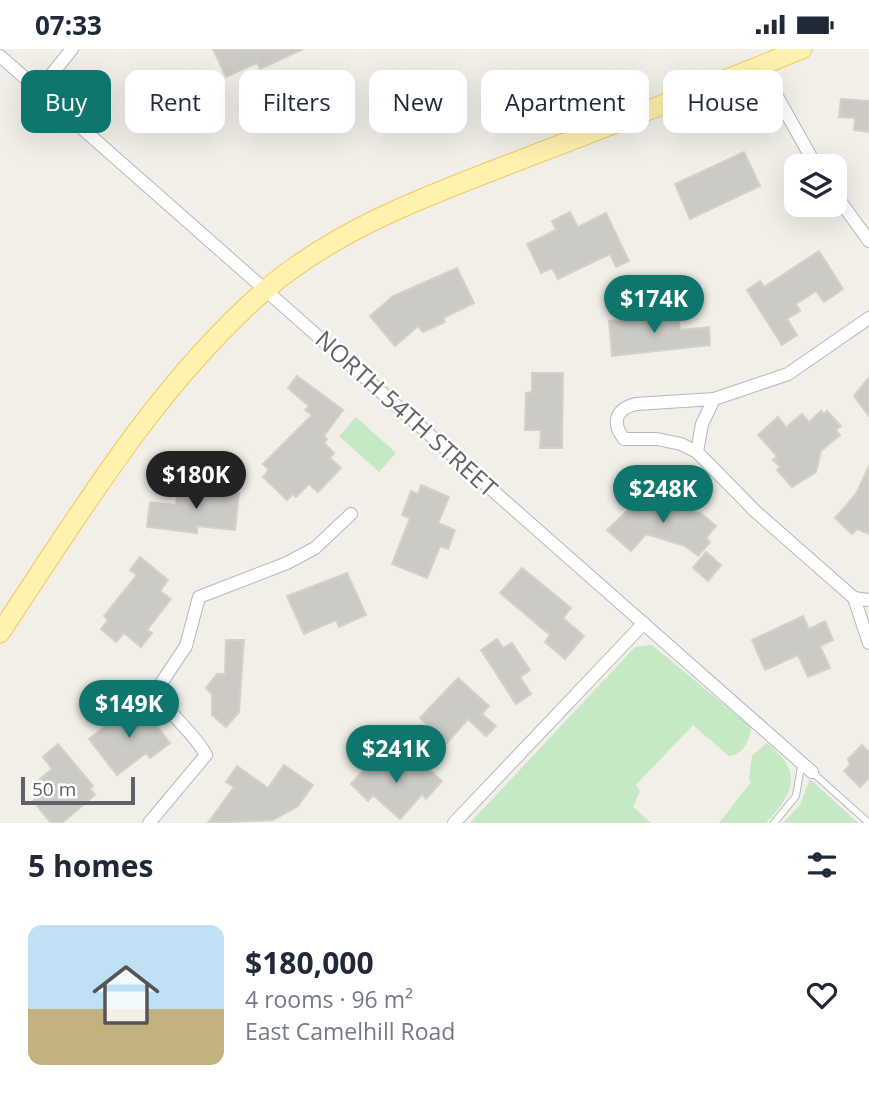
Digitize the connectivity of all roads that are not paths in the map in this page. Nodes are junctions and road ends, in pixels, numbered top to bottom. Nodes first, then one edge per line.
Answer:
1 (72, 49) edge
2 (802, 49) edge
3 (1, 60) edge
4 (760, 66) junction
5 (55, 70) edge
6 (21, 76) edge
7 (88, 133) edge
8 (809, 154) edge
9 (847, 211) edge
10 (869, 241) edge
11 (265, 290) junction
12 (869, 319) edge
13 (714, 399) junction
14 (697, 452) junction
15 (351, 514) dead end
16 (854, 598) junction
17 (869, 600) edge
18 (644, 624) junction
19 (0, 633) edge
20 (869, 643) edge
21 (807, 768) junction
22 (149, 823) edge
23 (454, 823) edge
24 (774, 823) edge
25 (869, 823) edge

1 - 5 street
2 - 4 main road
3 - 6 street, NORTH 54TH STREET
4 - 8 street
4 - 11 main road
7 - 11 street, NORTH 54TH STREET
9 - 10 street
11 - 18 street, NORTH 54TH STREET
11 - 19 main road
12 - 13 street
13 - 14 street
13 - 14 street
14 - 16 street
15 - 22 street
16 - 17 street
16 - 20 street
18 - 21 street, NORTH 54TH STREET
18 - 23 street
21 - 24 lane
21 - 25 lane

